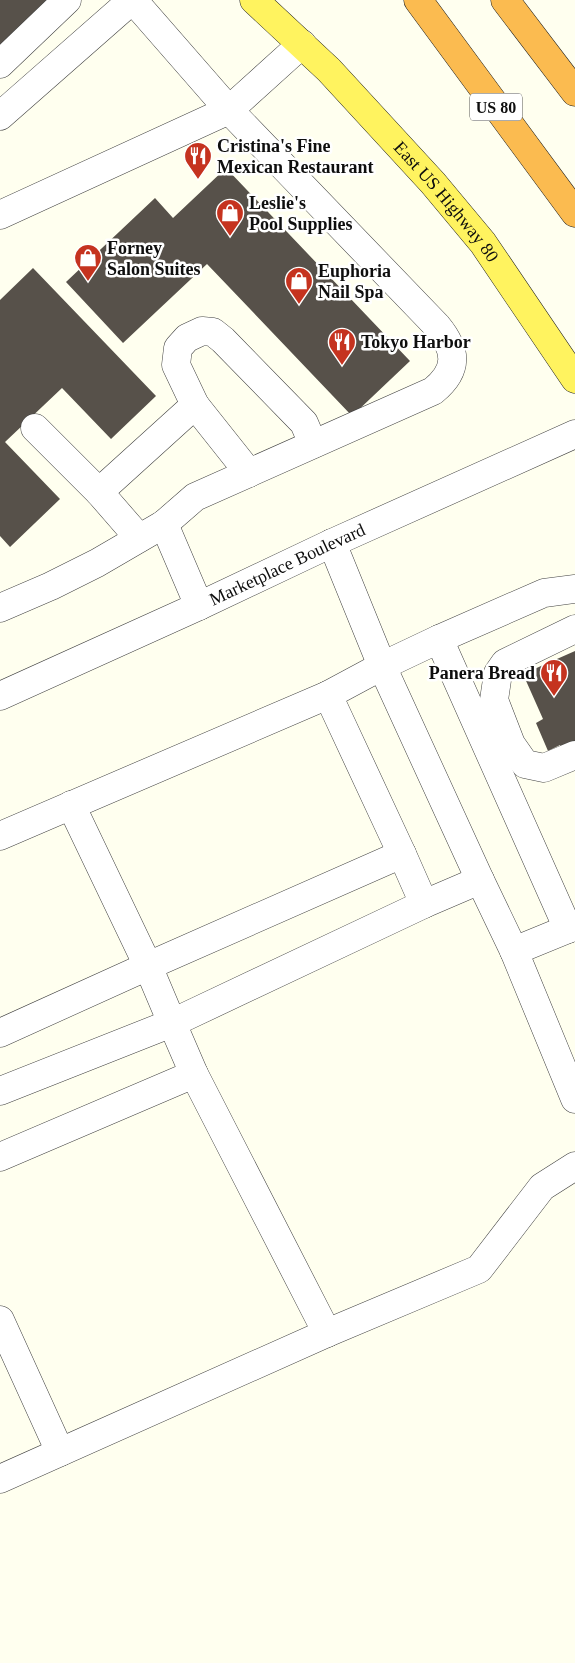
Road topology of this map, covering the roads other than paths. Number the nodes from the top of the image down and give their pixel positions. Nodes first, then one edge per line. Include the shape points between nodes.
1 (66, 0) edge
2 (132, 0) edge
3 (254, 0) edge
4 (418, 0) edge
5 (505, 0) edge
6 (302, 44) junction
7 (0, 64) edge
8 (575, 92) edge
9 (229, 110) junction
10 (0, 116) edge
11 (575, 214) edge
12 (0, 215) edge
13 (575, 379) edge
14 (195, 405) junction
15 (35, 428) dead end
16 (575, 434) edge
17 (314, 444) junction
18 (249, 473) junction
19 (99, 492) junction
20 (164, 524) junction
21 (139, 538) junction
22 (332, 543) junction
23 (575, 589) edge
24 (200, 606) junction
25 (0, 608) edge
26 (575, 629) edge
27 (439, 639) junction
28 (382, 666) junction
29 (0, 696) edge
30 (328, 696) junction
31 (575, 755) edge
32 (71, 805) junction
33 (0, 836) edge
34 (402, 854) junction
35 (480, 880) junction
36 (424, 904) junction
37 (572, 927) edge
38 (514, 952) junction
39 (148, 966) junction
40 (172, 1023) junction
41 (0, 1033) edge
42 (194, 1074) junction
43 (0, 1091) edge
44 (575, 1099) edge
45 (0, 1158) edge
46 (575, 1166) edge
47 (0, 1320) edge
48 (327, 1333) junction
49 (60, 1452) junction
50 (0, 1479) edge

1 - 7 street
2 - 9 street
2 - 10 street
3 - 6 main road, East US Highway 80
4 - 11 highway, US 80
5 - 8 highway
6 - 9 street
6 - 13 main road, East US Highway 80 via 426,176 483,243
9 - 12 street
9 - 17 street via 437,326 448,339 452,351 448,376 433,391
14 - 17 street via 176,365 178,348 187,338 202,331 213,332 304,423
14 - 18 street
14 - 19 street
15 - 19 street
16 - 22 street, Marketplace Boulevard
17 - 18 street
18 - 20 street via 195,497
19 - 21 street
20 - 21 street
20 - 24 street
21 - 25 street via 97,564
22 - 24 street, Marketplace Boulevard
22 - 28 street
23 - 27 street via 544,593
24 - 29 street, Marketplace Boulevard
26 - 31 street via 505,663 498,673 494,700 511,744 525,764 544,768
27 - 28 street
27 - 37 street
28 - 30 street
28 - 35 street
30 - 32 street
30 - 34 street
32 - 33 street
32 - 39 street
34 - 36 street
34 - 39 street
35 - 36 street
35 - 38 street
36 - 40 street
37 - 38 street
38 - 44 street
39 - 40 street
39 - 41 street
40 - 42 street
40 - 43 street
42 - 45 street
42 - 48 street
46 - 48 street via 542,1187 480,1269
47 - 49 street
48 - 49 street
49 - 50 street

